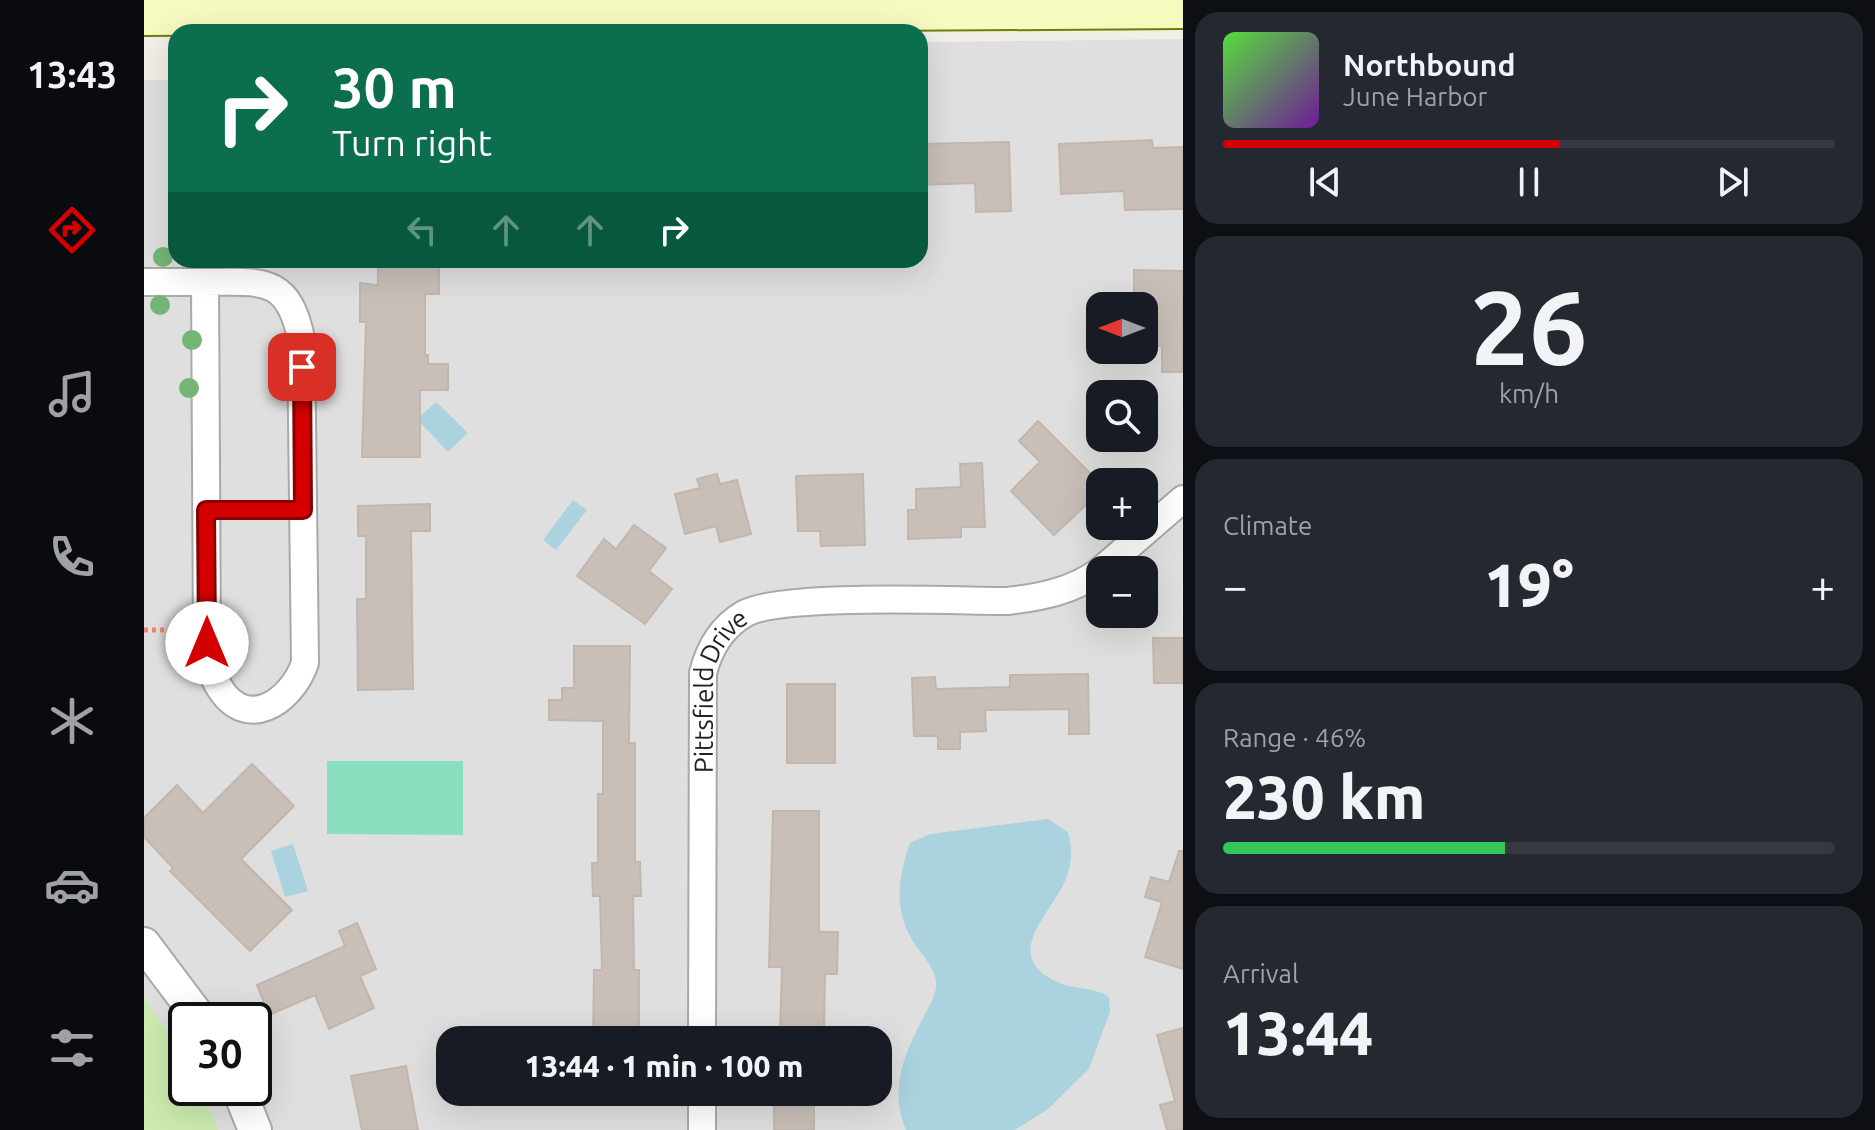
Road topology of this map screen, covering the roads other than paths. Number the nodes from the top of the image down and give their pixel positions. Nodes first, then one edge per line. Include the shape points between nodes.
1 (1183, 10) edge
2 (144, 17) edge
3 (144, 282) edge
4 (205, 282) junction
5 (1183, 499) edge
6 (206, 510) junction
7 (303, 510) junction
8 (1117, 556) edge
9 (1086, 579) edge
10 (144, 944) edge
11 (188, 1002) edge
12 (702, 1026) edge
13 (245, 1106) edge
14 (702, 1106) edge
15 (255, 1130) edge
16 (702, 1130) edge

1 - 2 main road
3 - 4 street
4 - 6 street
4 - 7 street via 260,282 288,298 295,311 301,338
5 - 8 street, Pittsfield Drive
6 - 7 lane
6 - 7 street via 211,671 234,703 260,709 286,697 305,663
9 - 12 street, Pittsfield Drive via 1040,597 1008,601 766,605 729,625 715,642 703,673
10 - 11 street
13 - 15 street
14 - 16 street

